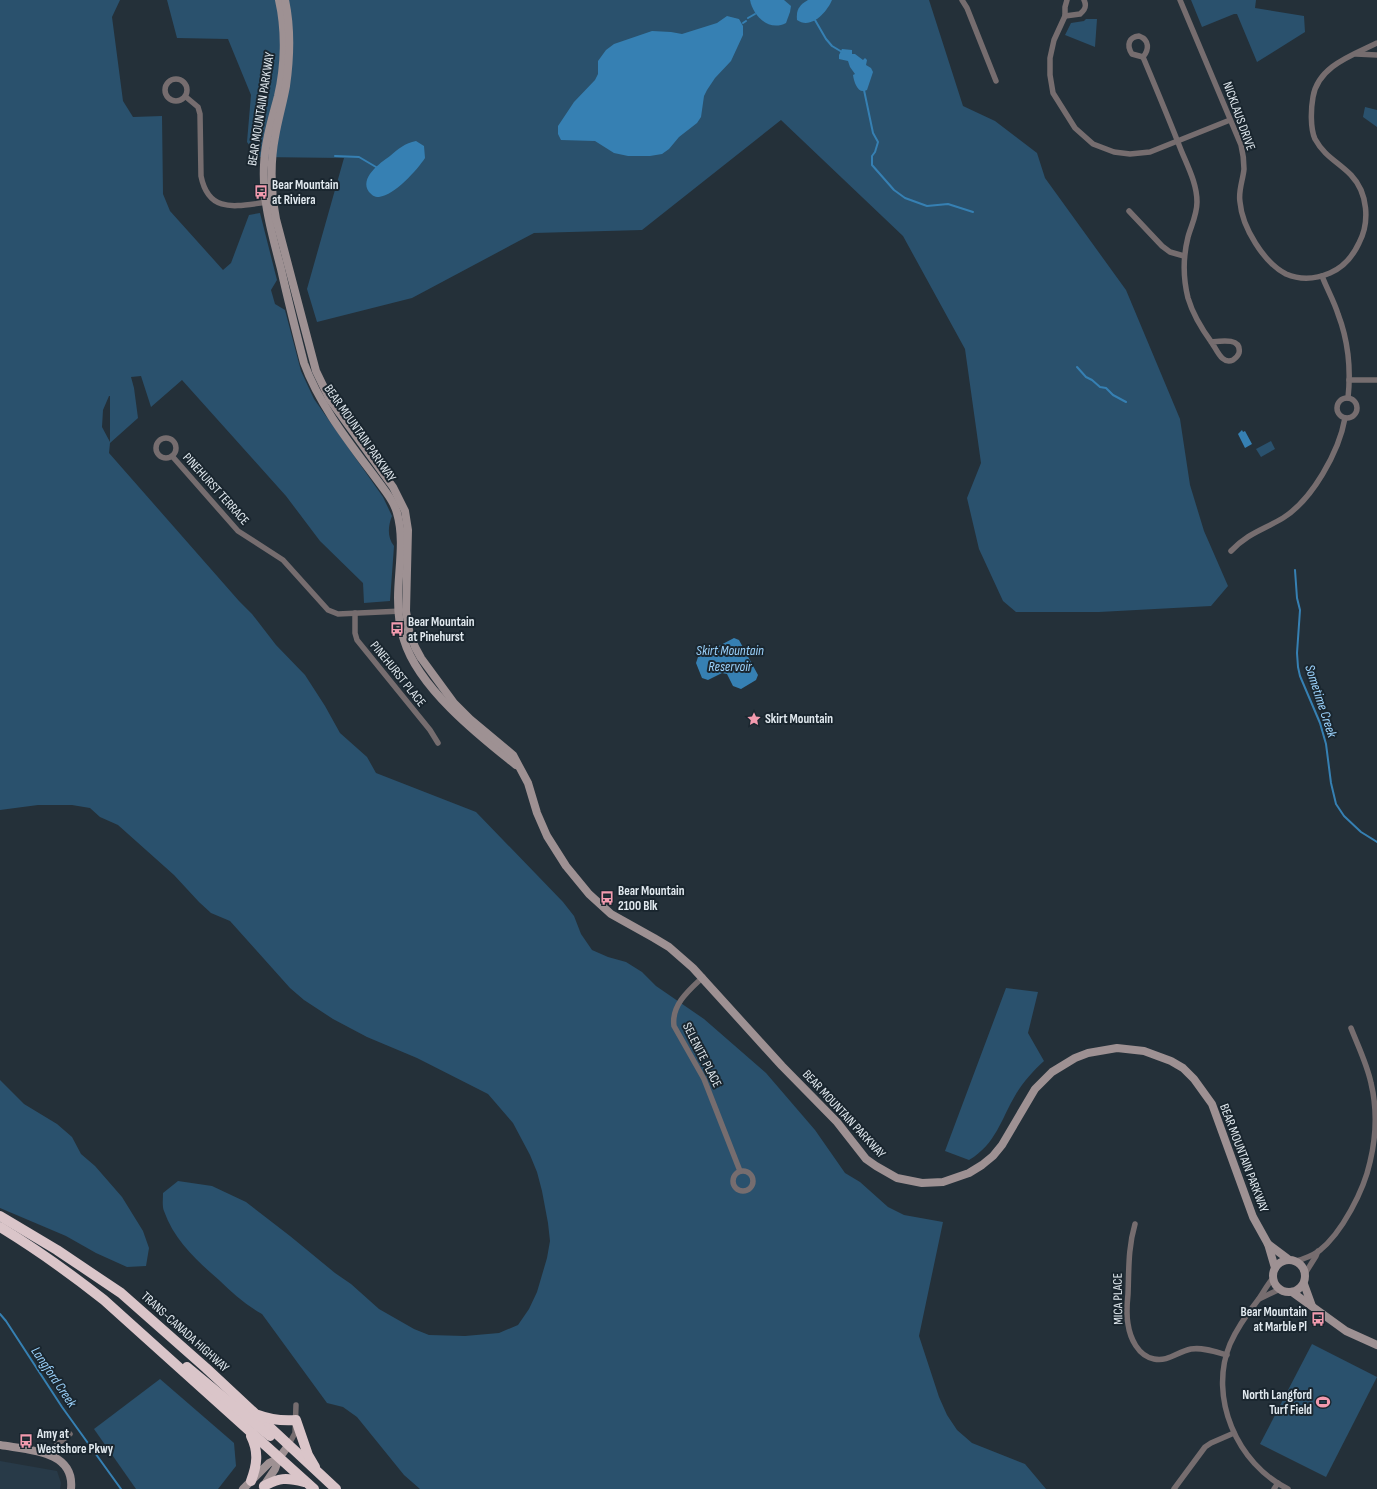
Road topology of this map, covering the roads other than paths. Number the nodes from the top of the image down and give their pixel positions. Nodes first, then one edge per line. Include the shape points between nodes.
1 (279, 0) edge
2 (285, 0) edge
3 (962, 0) edge
4 (1067, 0) edge
5 (1084, 0) edge
6 (1180, 0) edge
7 (1065, 16) junction
8 (1377, 43) edge
9 (1354, 54) junction
10 (1377, 55) edge
11 (1143, 57) dead end
12 (996, 81) dead end
13 (186, 97) junction
14 (1230, 120) junction
15 (1178, 142) junction
16 (269, 202) junction
17 (1128, 211) dead end
18 (1184, 256) junction
19 (1322, 276) junction
20 (1211, 342) junction
21 (1349, 380) junction
22 (1377, 380) edge
23 (1348, 398) junction
24 (1345, 418) junction
25 (172, 456) dead end
26 (1231, 551) dead end
27 (402, 611) junction
28 (355, 613) junction
29 (438, 743) dead end
30 (703, 977) junction
31 (1351, 1028) dead end
32 (1374, 1082) edge
33 (740, 1171) dead end
34 (0, 1216) edge
35 (1135, 1224) dead end
36 (0, 1228) edge
37 (1268, 1244) junction
38 (1318, 1251) junction
39 (1288, 1259) junction
40 (1296, 1261) junction
41 (1275, 1268) junction
42 (1306, 1272) junction
43 (1273, 1278) junction
44 (1304, 1284) junction
45 (1280, 1289) junction
46 (1292, 1292) junction
47 (1259, 1299) junction
48 (1312, 1306) junction
49 (1377, 1346) edge
50 (1227, 1355) junction
51 (169, 1358) junction
52 (296, 1405) dead end
53 (254, 1413) junction
54 (296, 1420) junction
55 (250, 1432) junction
56 (1234, 1433) junction
57 (70, 1434) dead end
58 (0, 1445) edge
59 (288, 1446) junction
60 (47, 1453) junction
61 (279, 1458) junction
62 (321, 1476) junction
63 (252, 1481) junction
64 (1278, 1483) junction
65 (310, 1486) edge
66 (262, 1487) edge
67 (71, 1489) edge
68 (243, 1489) edge
69 (336, 1489) edge
70 (1174, 1489) edge
71 (1274, 1489) edge
72 (1288, 1489) edge

1 - 16 street, BEAR MOUNTAIN PARKWAY via 283,57 280,84 264,152 264,180
2 - 16 street, BEAR MOUNTAIN PARKWAY via 289,57 273,153
3 - 12 street
4 - 7 street
5 - 7 street via 1085,8 1080,14
6 - 14 street, NICKLAUS DRIVE
7 - 15 street via 1054,40 1050,75 1053,93 1074,128 1093,144 1114,152 1150,152
8 - 9 street, NICKLAUS DRIVE
9 - 10 street, NICKLAUS DRIVE
9 - 19 street, NICKLAUS DRIVE via 1337,62 1321,77 1313,95 1311,114 1314,137 1323,152 1352,176 1361,190 1366,221 1362,238 1354,254 1333,272
11 - 15 street
13 - 13 street via 187,84 182,80 169,81 165,86 168,99 174,102
13 - 16 street via 198,107 200,114 201,176 207,194 226,206
14 - 15 street
14 - 19 street, NICKLAUS DRIVE via 1241,145 1244,170 1239,201 1251,235 1266,257 1287,274 1311,278
15 - 18 street via 1197,193 1196,210
16 - 27 street, BEAR MOUNTAIN PARKWAY via 269,223 310,378 324,404 386,492 397,513
17 - 18 street via 1162,246 1170,252
18 - 20 street via 1191,309
19 - 21 street via 1338,312 1345,336
20 - 20 street via 1226,361 1238,356 1238,345 1234,342
21 - 22 street
21 - 23 street
23 - 24 street via 1338,402 1337,407 1337,412
23 - 24 street via 1353,399 1358,409 1351,418
24 - 26 street via 1334,452 1300,504 1284,517 1246,537
25 - 28 street, PINEHURST TERRACE via 238,531 283,560 328,610 338,614
27 - 28 street, PINEHURST TERRACE
27 - 30 street, BEAR MOUNTAIN PARKWAY via 402,632 408,652 430,684 466,723 519,767 528,783 547,836 566,866 589,894 611,914 669,947
28 - 29 street, PINEHURST PLACE via 357,640
30 - 33 street, SELENITE PLACE via 686,993 677,1007 674,1026 702,1075
30 - 37 street, BEAR MOUNTAIN PARKWAY via 837,1122 866,1159 885,1172 910,1182 943,1182 969,1173 982,1165 1002,1145 1035,1089 1052,1072 1075,1058 1117,1048 1144,1051 1171,1061 1194,1079 1212,1104 1253,1217
31 - 32 street
32 - 38 street via 1374,1133 1368,1172 1346,1219
34 - 53 highway, TRANS-CANADA HIGHWAY via 62,1253 121,1294 168,1333
35 - 50 street, MICA PLACE via 1129,1247 1127,1315 1130,1332 1137,1348 1152,1359 1161,1360 1198,1348
36 - 51 highway via 76,1278
37 - 39 street, BEAR MOUNTAIN PARKWAY
37 - 41 street, BEAR MOUNTAIN PARKWAY
38 - 40 street
38 - 42 street
39 - 40 street
39 - 41 street
40 - 42 street
41 - 43 street
42 - 44 street
43 - 45 street
43 - 47 street
44 - 46 street
44 - 48 street
45 - 46 street
45 - 47 street
46 - 48 street
47 - 50 street via 1242,1320
48 - 49 street via 1346,1331
50 - 56 street via 1224,1395
51 - 55 highway
51 - 59 highway via 190,1369 264,1432
52 - 54 street
53 - 54 highway via 269,1419
53 - 59 highway, TRANS-CANADA HIGHWAY
54 - 59 street via 295,1433
54 - 62 highway via 308,1454
55 - 61 highway
55 - 63 highway via 256,1444 257,1456
56 - 64 street via 1252,1461
56 - 70 street via 1205,1448
57 - 60 street
58 - 60 street
59 - 61 street
59 - 62 highway, TRANS-CANADA HIGHWAY
60 - 67 street via 59,1459 68,1468
61 - 63 street via 269,1463
61 - 65 highway
61 - 66 street via 275,1469
62 - 69 highway, TRANS-CANADA HIGHWAY
63 - 68 street
64 - 71 street
64 - 72 street
65 - 66 highway via 287,1478 275,1480

